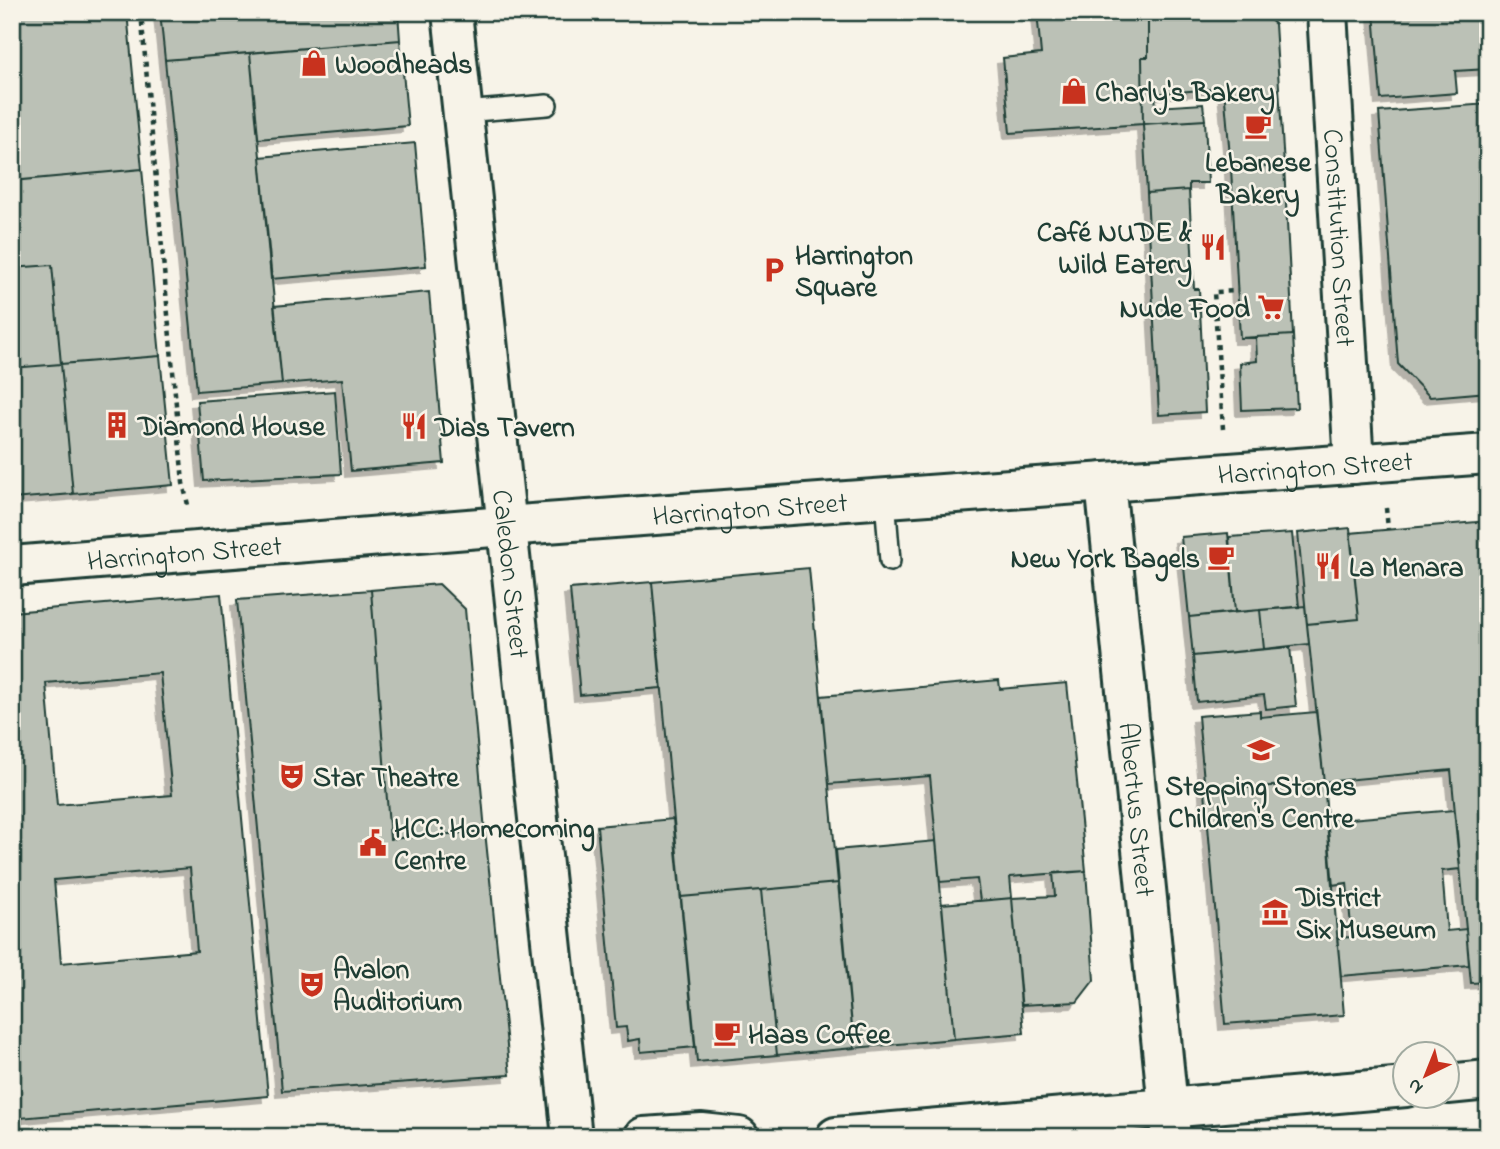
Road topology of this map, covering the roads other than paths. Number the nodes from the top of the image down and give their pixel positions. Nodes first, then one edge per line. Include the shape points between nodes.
1 (452, 12) edge
2 (1327, 12) edge
3 (547, 104) dead end
4 (463, 112) junction
5 (1488, 454) edge
6 (1354, 464) junction
7 (1105, 482) junction
8 (885, 499) junction
9 (505, 526) junction
10 (890, 561) dead end
11 (12, 566) edge
12 (1488, 1080) edge
13 (1462, 1083) edge
14 (1392, 1089) edge
15 (1169, 1122) edge
16 (572, 1137) edge
17 (644, 1137) edge
18 (739, 1137) edge
19 (836, 1137) edge

1 - 4 street, Caledon Street
2 - 6 street, Constitution Street
3 - 4 lane
4 - 9 street, Caledon Street
5 - 6 street, Harrington Street
6 - 7 street, Harrington Street
7 - 8 street, Harrington Street
7 - 15 street, Albertus Street
8 - 9 street, Harrington Street
8 - 10 lane
9 - 11 street, Harrington Street
9 - 16 street, Caledon Street
12 - 13 street
14 - 15 street
15 - 19 street
17 - 18 street via 702,1132

